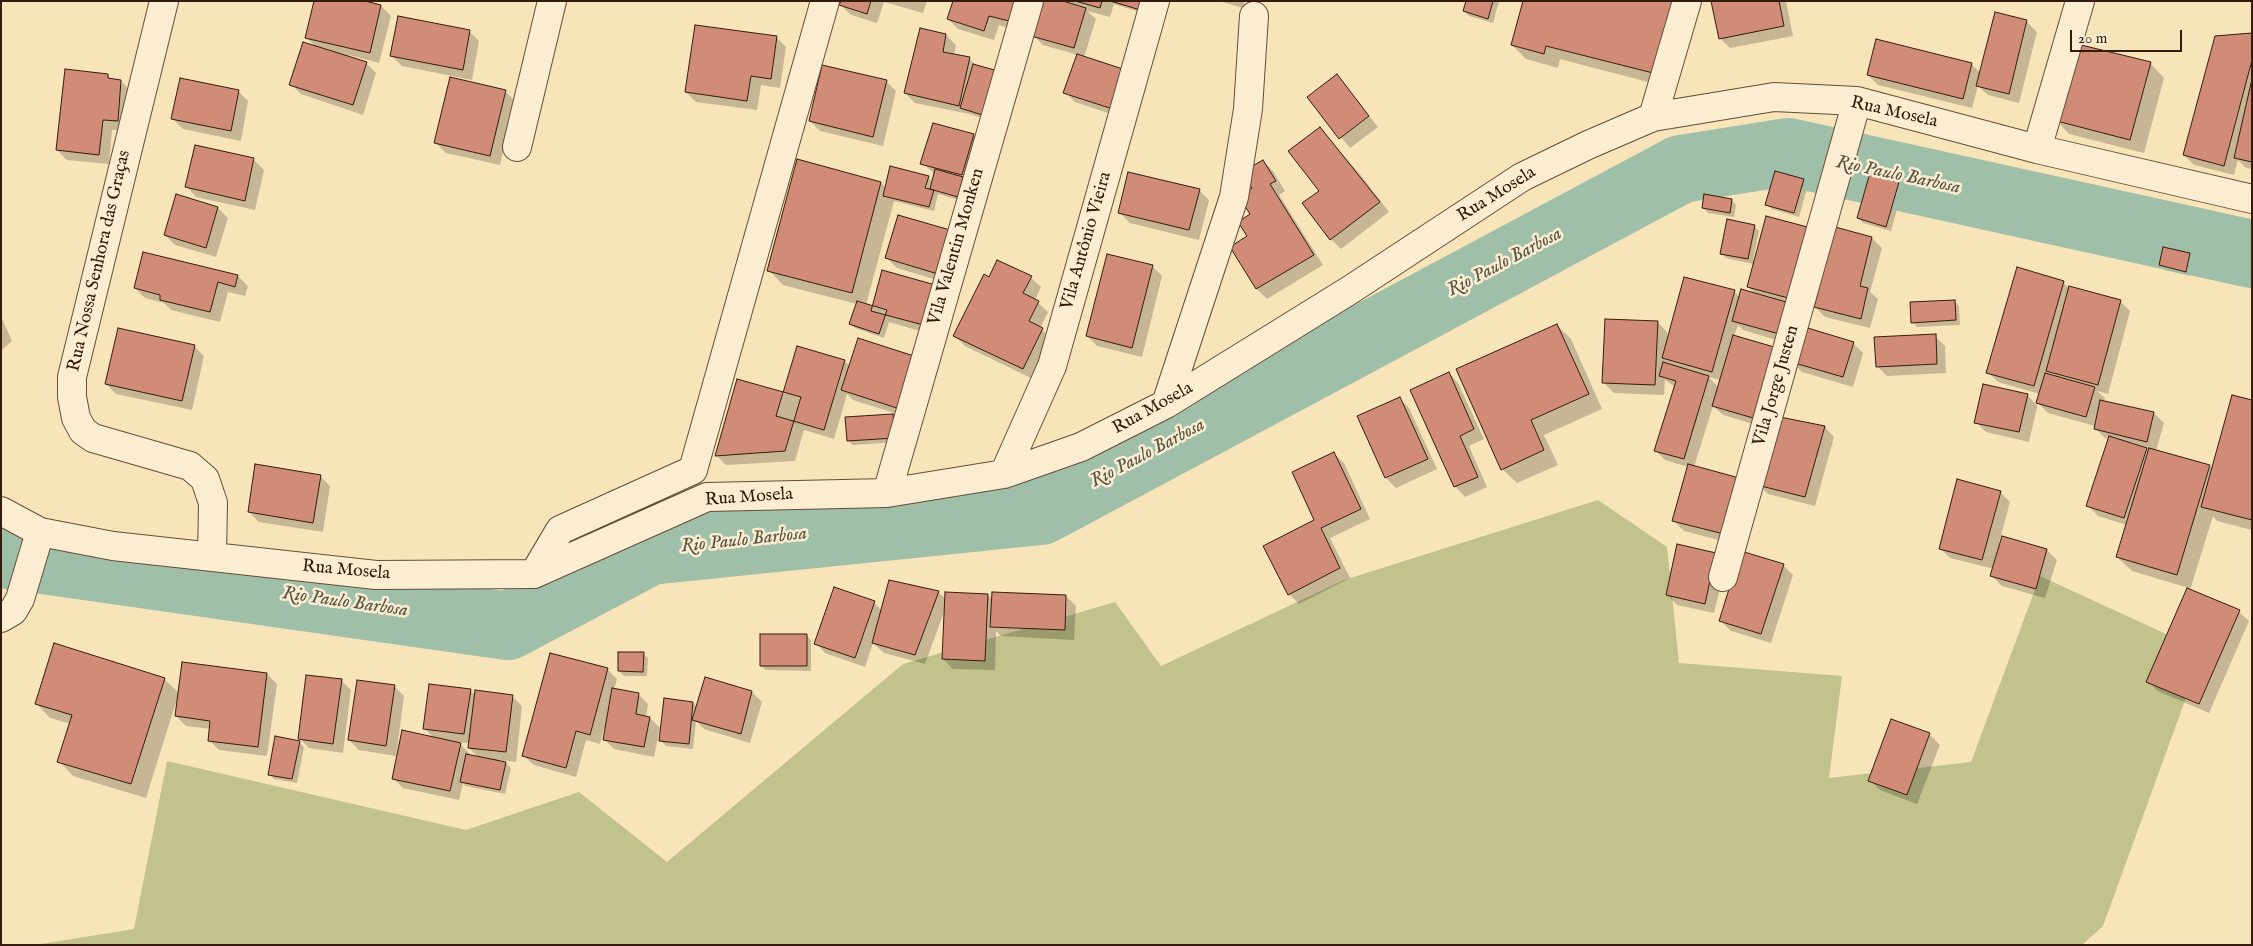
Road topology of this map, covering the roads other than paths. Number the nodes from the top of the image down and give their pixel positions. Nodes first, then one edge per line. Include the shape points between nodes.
1 (164, 1) edge
2 (552, 1) edge
3 (825, 1) edge
4 (1029, 1) edge
5 (1155, 1) edge
6 (1687, 1) edge
7 (2080, 1) edge
8 (1254, 16) dead end
9 (1857, 101) junction
10 (1653, 117) junction
11 (517, 147) dead end
12 (2037, 150) junction
13 (2252, 199) edge
14 (1166, 404) junction
15 (1004, 474) junction
16 (887, 493) junction
17 (1, 510) edge
18 (40, 532) junction
19 (212, 557) junction
20 (534, 574) junction
21 (1723, 577) dead end
22 (1, 618) edge

1 - 19 street, Rua Nossa Senhora das Graças via 72,377 72,397 76,418 83,431 93,438 190,466 205,479 213,503
2 - 11 street
3 - 20 street via 693,470 560,530
4 - 16 street, Vila Valentin Monken
5 - 15 street, Vila Antônio Vieira via 1052,366
6 - 10 street
7 - 12 street
8 - 14 street via 1248,109 1234,196
9 - 10 street, Rua Mosela via 1774,97
9 - 12 street, Rua Mosela
9 - 21 street, Vila Jorge Justen
10 - 14 street, Rua Mosela via 1588,144 1522,177 1350,290
12 - 13 street, Rua Mosela
14 - 15 street, Rua Mosela via 1081,447
15 - 16 street, Rua Mosela
16 - 20 street, Rua Mosela via 706,497
17 - 18 street, Rua Mosela
18 - 19 street, Rua Mosela via 113,546
18 - 22 street via 20,599 13,611
19 - 20 street, Rua Mosela via 376,575

